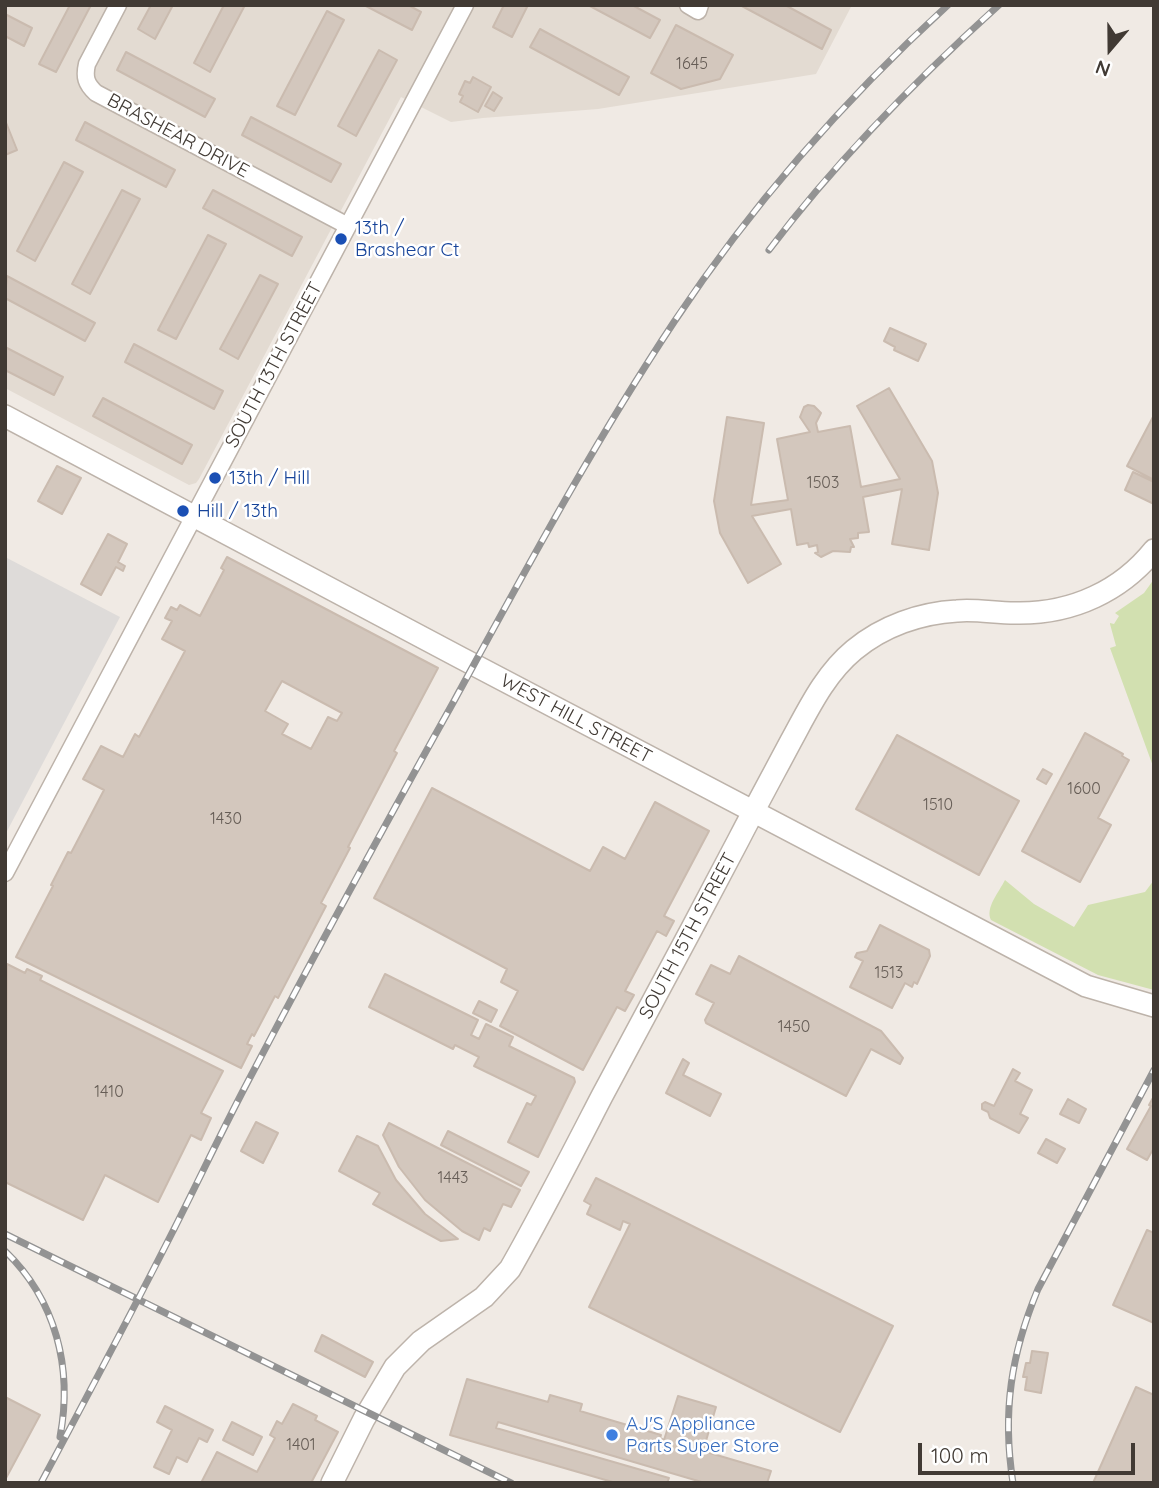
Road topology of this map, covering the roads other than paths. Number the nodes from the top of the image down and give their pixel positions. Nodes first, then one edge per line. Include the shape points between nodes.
1 (118, 5) edge
2 (465, 5) edge
3 (688, 5) edge
4 (700, 5) edge
5 (348, 226) junction
6 (5, 416) edge
7 (194, 517) junction
8 (1154, 550) edge
9 (753, 811) junction
10 (6, 868) edge
11 (1154, 1006) edge
12 (332, 1483) edge

1 - 5 street, BRASHEAR DRIVE via 87,64 88,86
2 - 5 street, SOUTH 13TH STREET
3 - 4 street via 698,11
5 - 7 street, SOUTH 13TH STREET
6 - 7 street, WEST HILL STREET
7 - 9 street, WEST HILL STREET
7 - 10 street, SOUTH 13TH STREET
8 - 9 street, SOUTH 15TH STREET via 1126,579 1091,600 1039,613 939,613 901,623 867,640 829,676 814,698
9 - 11 street, WEST HILL STREET via 1086,986
9 - 12 street, SOUTH 15TH STREET via 510,1269 484,1297 421,1340 395,1367

